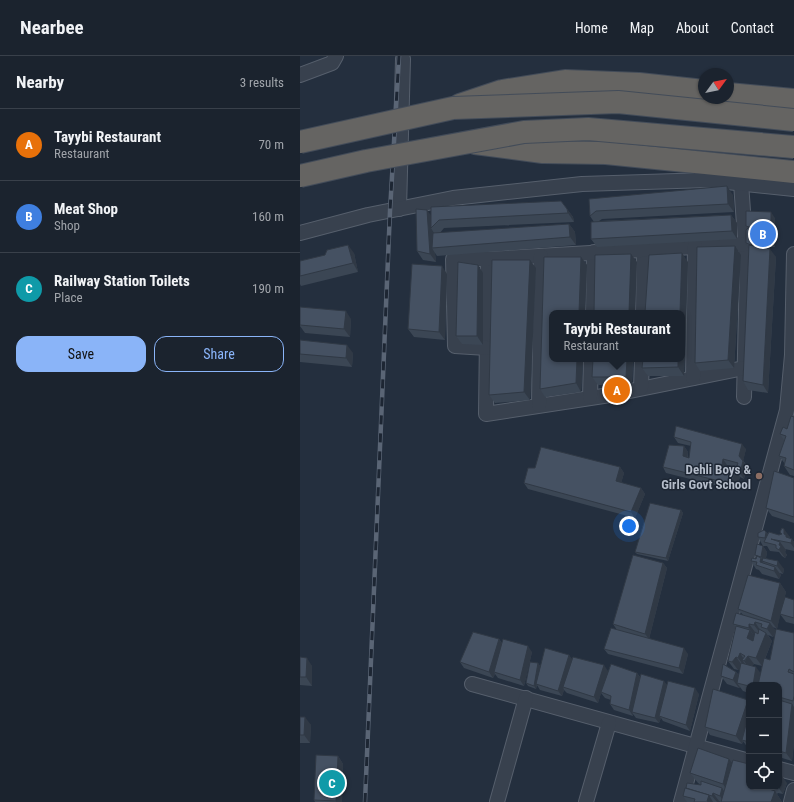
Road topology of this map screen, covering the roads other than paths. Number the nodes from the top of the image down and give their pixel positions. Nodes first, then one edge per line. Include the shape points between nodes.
1 (336, 56) edge
2 (403, 59) dead end
3 (300, 75) edge
4 (698, 90) edge
5 (734, 95) edge
6 (794, 100) edge
7 (453, 108) junction
8 (794, 120) edge
9 (300, 142) edge
10 (471, 142) junction
11 (794, 147) edge
12 (794, 172) edge
13 (300, 176) edge
14 (741, 183) junction
15 (794, 189) edge
16 (399, 209) junction
17 (300, 233) edge
18 (745, 244) junction
19 (695, 246) junction
20 (644, 250) junction
21 (594, 252) junction
22 (794, 254) edge
23 (541, 256) junction
24 (488, 259) junction
25 (593, 310) edge
26 (643, 310) edge
27 (487, 348) junction
28 (591, 362) edge
29 (642, 362) edge
30 (744, 368) junction
31 (693, 378) junction
32 (641, 388) junction
33 (590, 397) junction
34 (744, 397) dead end
35 (539, 405) junction
36 (790, 411) edge
37 (472, 684) dead end
38 (526, 698) junction
39 (609, 723) junction
40 (697, 747) junction
41 (746, 760) edge
42 (782, 770) edge
43 (794, 773) edge
44 (794, 790) edge
45 (497, 802) edge
46 (586, 802) edge
47 (681, 802) edge
48 (791, 802) edge

1 - 3 street via 332,63
2 - 16 street
4 - 7 highway, bridge via 639,84 565,81 502,91
5 - 6 highway
7 - 8 highway, bridge via 618,102
7 - 9 highway, bridge
10 - 11 highway, bridge via 524,132 588,129
10 - 12 highway via 543,152 606,153
10 - 13 highway, bridge via 366,160
14 - 15 street
14 - 16 street via 708,180 582,184 453,198
14 - 18 street
16 - 17 street
18 - 19 street
18 - 30 street via 747,266
19 - 20 street
19 - 31 street
20 - 21 street
20 - 26 street
21 - 23 street
21 - 25 street
22 - 36 street
23 - 24 street
23 - 35 street
24 - 27 street
24 - 27 street via 453,259 455,346
27 - 35 street via 486,414
28 - 33 street
29 - 32 street
30 - 31 street
30 - 34 street
31 - 32 street
32 - 33 street
33 - 35 street
36 - 40 street
37 - 38 street
38 - 39 street
38 - 45 street
39 - 40 street
39 - 46 street
40 - 41 street
40 - 47 street
42 - 43 street
44 - 48 street

